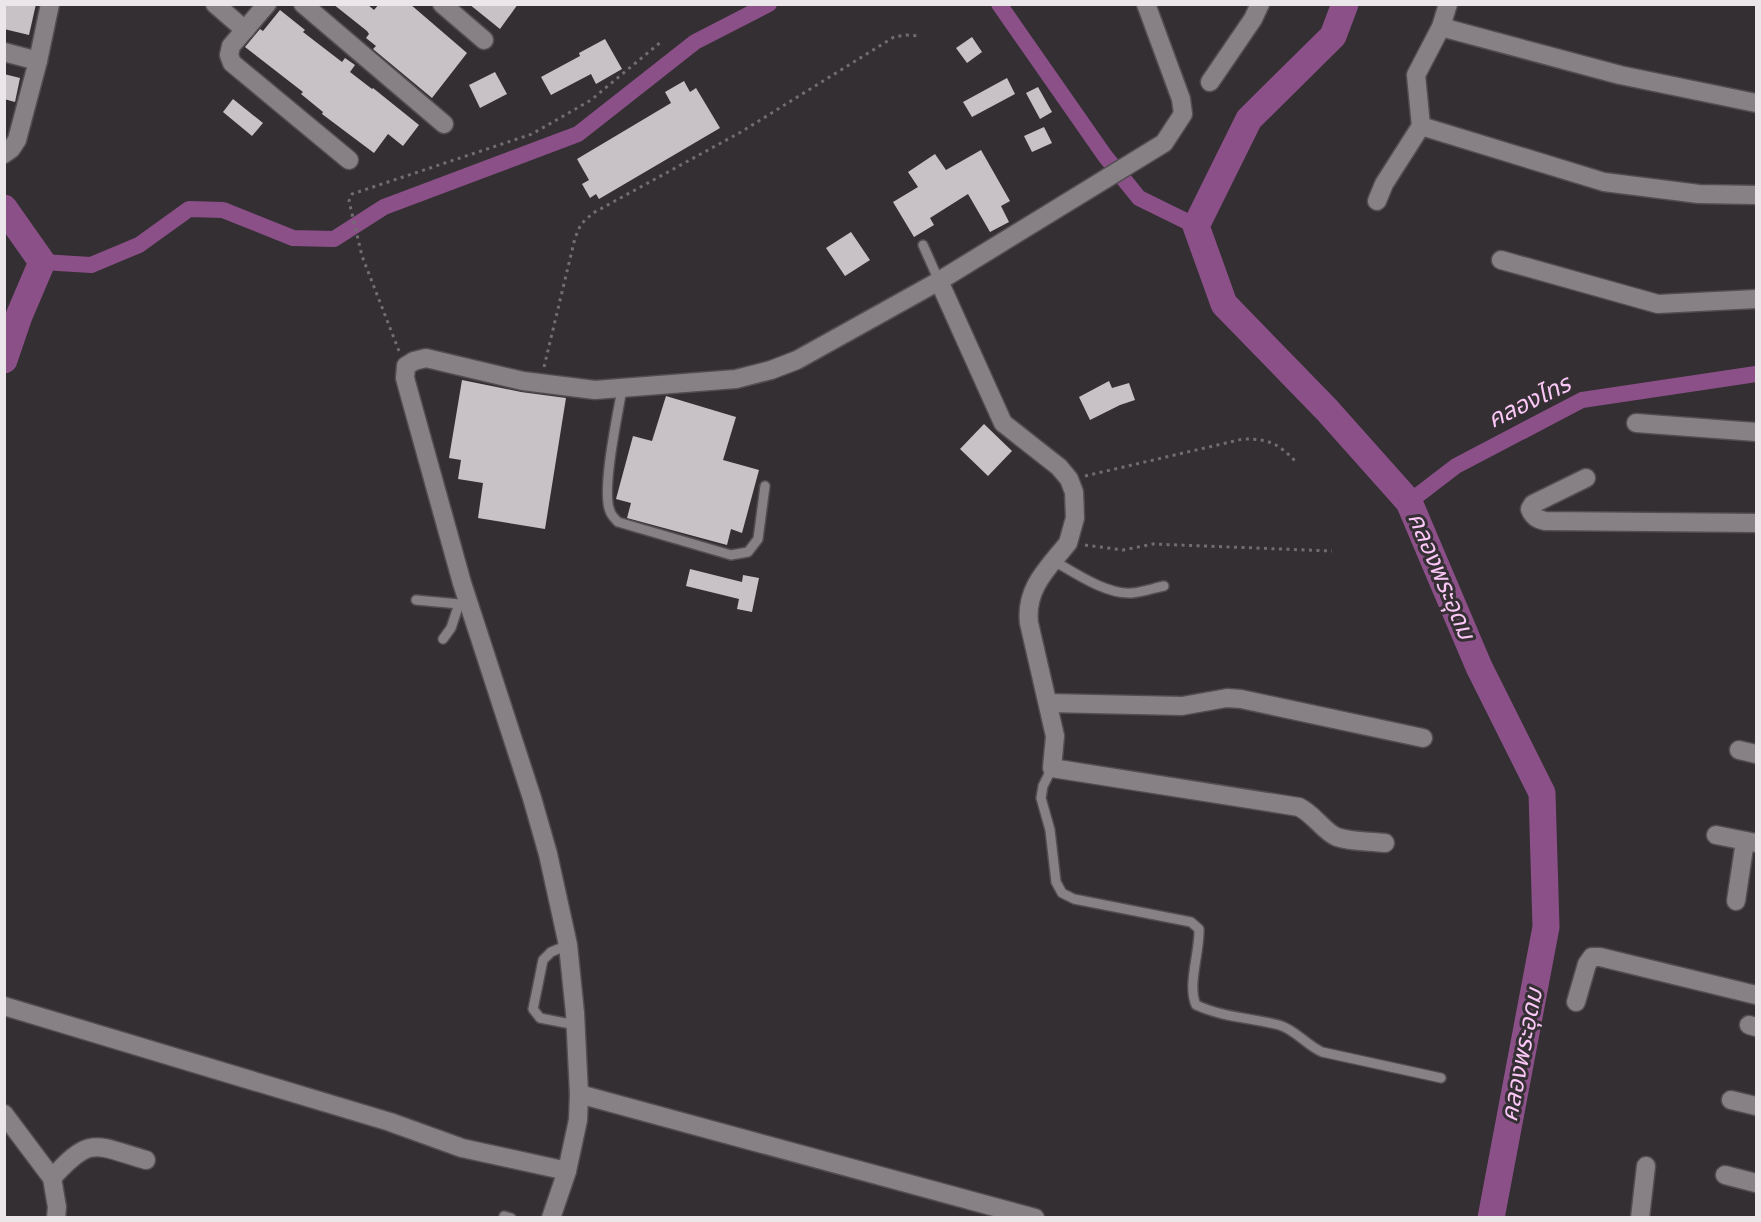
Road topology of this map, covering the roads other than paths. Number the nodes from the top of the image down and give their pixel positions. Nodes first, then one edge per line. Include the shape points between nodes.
1 (50, 4) edge
2 (215, 4) edge
3 (267, 4) edge
4 (303, 4) edge
5 (442, 4) edge
6 (1146, 4) edge
7 (1260, 4) edge
8 (1448, 4) edge
9 (1441, 27) junction
10 (245, 30) junction
11 (484, 40) dead end
12 (4, 52) edge
13 (38, 60) junction
14 (1210, 82) dead end
15 (1756, 103) edge
16 (444, 124) dead end
17 (1421, 126) junction
18 (4, 154) edge
19 (349, 160) dead end
20 (1756, 195) edge
21 (1377, 201) dead end
22 (923, 245) dead end
23 (1501, 260) dead end
24 (939, 281) junction
25 (1756, 299) edge
26 (622, 389) junction
27 (1636, 423) dead end
28 (1756, 432) edge
29 (1586, 478) dead end
30 (765, 486) dead end
31 (1756, 523) edge
32 (1054, 561) junction
33 (1164, 586) dead end
34 (416, 600) dead end
35 (464, 604) junction
36 (443, 639) dead end
37 (1048, 704) junction
38 (1423, 738) dead end
39 (1052, 768) junction
40 (1716, 835) dead end
41 (1751, 842) edge
42 (1385, 843) dead end
43 (1736, 901) dead end
44 (568, 945) junction
45 (1756, 995) edge
46 (1576, 1002) dead end
47 (4, 1006) edge
48 (576, 1025) junction
49 (1441, 1078) dead end
50 (579, 1095) junction
51 (1731, 1100) dead end
52 (1756, 1106) edge
53 (4, 1114) edge
54 (146, 1160) dead end
55 (1646, 1166) dead end
56 (567, 1171) junction
57 (1725, 1175) dead end
58 (52, 1178) junction
59 (1756, 1183) edge
60 (56, 1218) edge
61 (551, 1218) edge
62 (1035, 1218) edge
63 (1640, 1218) edge

1 - 13 street
2 - 10 street
3 - 10 street
4 - 16 street
5 - 11 street
6 - 24 street via 1181,99 1183,114 1176,126 1164,142 1144,156
7 - 14 street
8 - 9 street
9 - 15 street via 1620,75
9 - 17 street via 1416,75
10 - 19 street via 231,46 232,63
12 - 13 street
13 - 18 street via 17,140
17 - 20 street via 1604,182 1699,195
17 - 21 street
22 - 24 lane
23 - 25 street via 1658,304
24 - 26 street via 797,360 771,370 736,379
24 - 32 street via 1003,423 1069,479 1075,518 1068,543
26 - 30 lane via 608,487 609,509 618,522 731,555 748,552 758,539
26 - 35 street via 540,383 426,358 406,366 405,378
27 - 28 street
29 - 31 street via 1533,504 1532,515 1545,521
32 - 33 lane via 1086,580 1116,591 1131,593
32 - 37 street via 1033,588 1028,609
34 - 35 lane
35 - 36 lane
35 - 44 street via 532,798
37 - 38 street via 1182,706 1241,699
37 - 39 street via 1056,736
39 - 42 street via 1299,807 1337,837
39 - 49 lane via 1041,798 1050,830 1056,882 1062,893 1191,922 1199,928 1192,995 1196,1005 1281,1026 1322,1052
40 - 41 street
41 - 43 street
44 - 48 street
44 - 48 lane via 543,960 533,1009 540,1018
45 - 46 street via 1592,957
47 - 56 street via 390,1122 462,1148
48 - 50 street
50 - 56 street
50 - 62 street
51 - 52 street
53 - 58 street
54 - 58 street via 95,1145 70,1158
55 - 63 street
56 - 61 street
57 - 59 street
58 - 60 street

